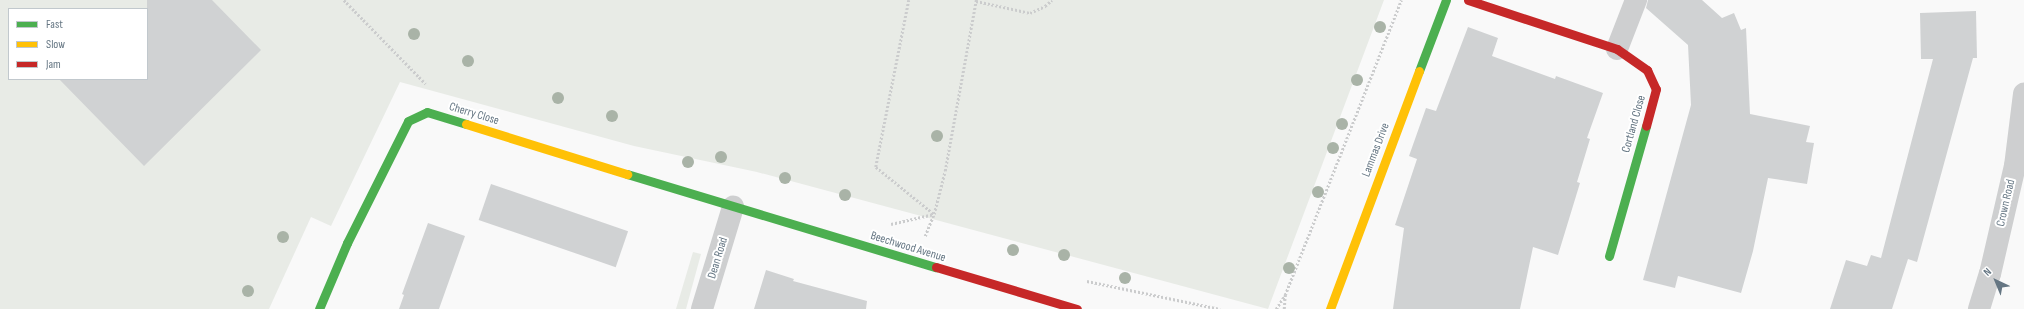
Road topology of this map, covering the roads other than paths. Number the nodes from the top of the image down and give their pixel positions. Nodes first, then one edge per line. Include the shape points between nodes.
1 (1446, 0) edge
2 (1468, 0) edge
3 (1636, 0) edge
4 (1617, 49) junction
5 (2024, 94) edge
6 (733, 208) junction
7 (1609, 256) dead end
8 (319, 309) edge
9 (702, 309) edge
10 (1077, 309) edge
11 (1330, 309) edge
12 (1979, 309) edge

1 - 11 street, Lammas Drive
2 - 4 street, Cortland Close
3 - 4 street
4 - 7 street, Cortland Close via 1647,70 1656,89
5 - 12 street, Crown Road via 2015,166 1990,274
6 - 8 street, Cherry Close via 427,112 408,122 347,243
6 - 9 street, Dean Road
6 - 10 street, Beechwood Avenue

